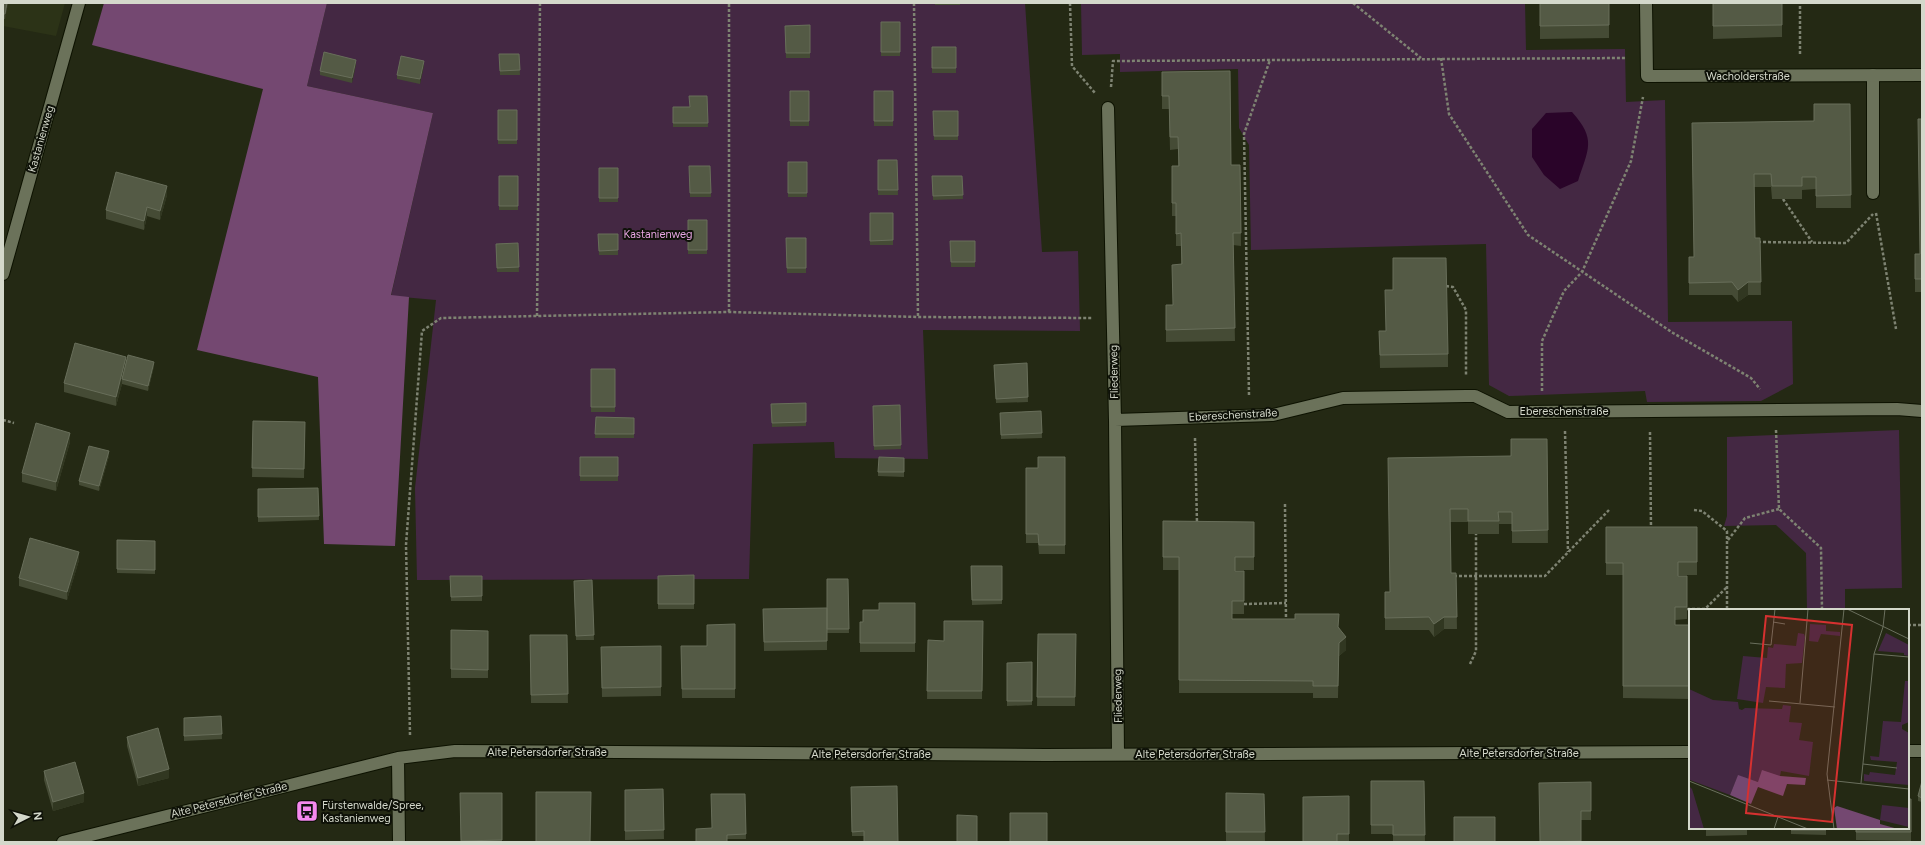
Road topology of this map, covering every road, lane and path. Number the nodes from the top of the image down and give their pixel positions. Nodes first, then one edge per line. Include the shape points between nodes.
1 (79, 3) edge
2 (540, 3) edge
3 (730, 3) edge
4 (914, 3) edge
5 (1070, 3) edge
6 (1353, 3) edge
7 (1646, 3) edge
8 (1800, 3) edge
9 (1647, 57) junction
10 (1441, 58) junction
11 (1421, 59) junction
12 (1270, 60) junction
13 (1873, 75) junction
14 (1922, 75) edge
15 (1647, 76) junction
16 (1800, 76) junction
17 (1108, 108) junction
18 (1873, 193) dead end
19 (1783, 199) edge
20 (1754, 242) edge
21 (1812, 242) junction
22 (1582, 272) junction
23 (3, 274) edge
24 (1446, 286) edge
25 (729, 312) junction
26 (537, 316) junction
27 (918, 317) junction
28 (1113, 318) junction
29 (1896, 329) dead end
30 (1466, 396) junction
31 (1776, 410) junction
32 (1542, 411) junction
33 (1565, 411) junction
34 (1650, 411) junction
35 (1922, 411) edge
36 (1249, 416) junction
37 (1195, 418) junction
38 (3, 420) edge
39 (1115, 420) junction
40 (14, 423) dead end
41 (1285, 504) dead end
42 (1779, 509) junction
43 (1609, 510) dead end
44 (1694, 510) dead end
45 (1198, 527) edge
46 (1651, 532) edge
47 (1476, 534) edge
48 (1727, 541) junction
49 (1568, 553) junction
50 (1477, 575) junction
51 (1451, 576) edge
52 (1728, 587) junction
53 (1286, 602) junction
54 (1244, 604) edge
55 (1705, 609) edge
56 (1727, 609) edge
57 (1822, 609) edge
58 (1286, 625) edge
59 (1909, 625) edge
60 (1922, 625) edge
61 (1470, 664) dead end
62 (1922, 750) edge
63 (1909, 751) edge
64 (1689, 752) edge
65 (1118, 754) junction
66 (412, 755) junction
67 (398, 758) junction
68 (63, 842) edge
69 (399, 842) edge

1 - 23 street, Kastanienweg
2 - 26 path
3 - 25 path
4 - 27 path
5 - 17 path via 1072,66
6 - 11 path
7 - 9 street
8 - 16 path
9 - 10 path
9 - 15 street
10 - 11 path
10 - 22 path via 1449,114 1528,235
11 - 12 path
12 - 17 path via 1114,61
12 - 36 path via 1244,134
13 - 14 street, Wacholderstraße
13 - 16 street, Wacholderstraße
13 - 18 street
15 - 16 street, Wacholderstraße
15 - 22 path via 1631,161
17 - 28 street, Fliederweg
19 - 21 path
20 - 21 path
21 - 29 path via 1846,243 1876,211
22 - 31 path via 1674,333 1751,378
22 - 32 path via 1564,291 1542,341
24 - 30 path via 1453,287 1466,310
25 - 26 path
25 - 27 path
26 - 66 path via 441,318 422,331 406,544 409,726
27 - 28 path
28 - 39 street, Fliederweg
30 - 32 street, Ebereschenstraße via 1475,396 1508,412
30 - 36 street, Ebereschenstraße via 1343,398 1273,415
31 - 34 street, Ebereschenstraße
31 - 35 street, Ebereschenstraße
31 - 42 path
32 - 33 street, Ebereschenstraße
33 - 34 street, Ebereschenstraße
33 - 49 path
34 - 46 path
36 - 37 street, Ebereschenstraße
37 - 39 street, Ebereschenstraße
37 - 45 path
38 - 40 path
39 - 65 street, Fliederweg
41 - 53 path
42 - 48 path via 1745,518
42 - 57 path via 1821,548
43 - 49 path
44 - 48 path via 1702,511 1727,531
47 - 50 path
48 - 52 path
49 - 50 path via 1545,576
50 - 51 path
50 - 61 path via 1476,651
52 - 55 path
52 - 56 path
53 - 54 path
53 - 58 path
59 - 60 path
62 - 63 street
64 - 65 street, Alte Petersdorfer Straße
65 - 66 street, Alte Petersdorfer Straße via 455,751
66 - 67 street, Alte Petersdorfer Straße
67 - 68 street, Alte Petersdorfer Straße
67 - 69 street

